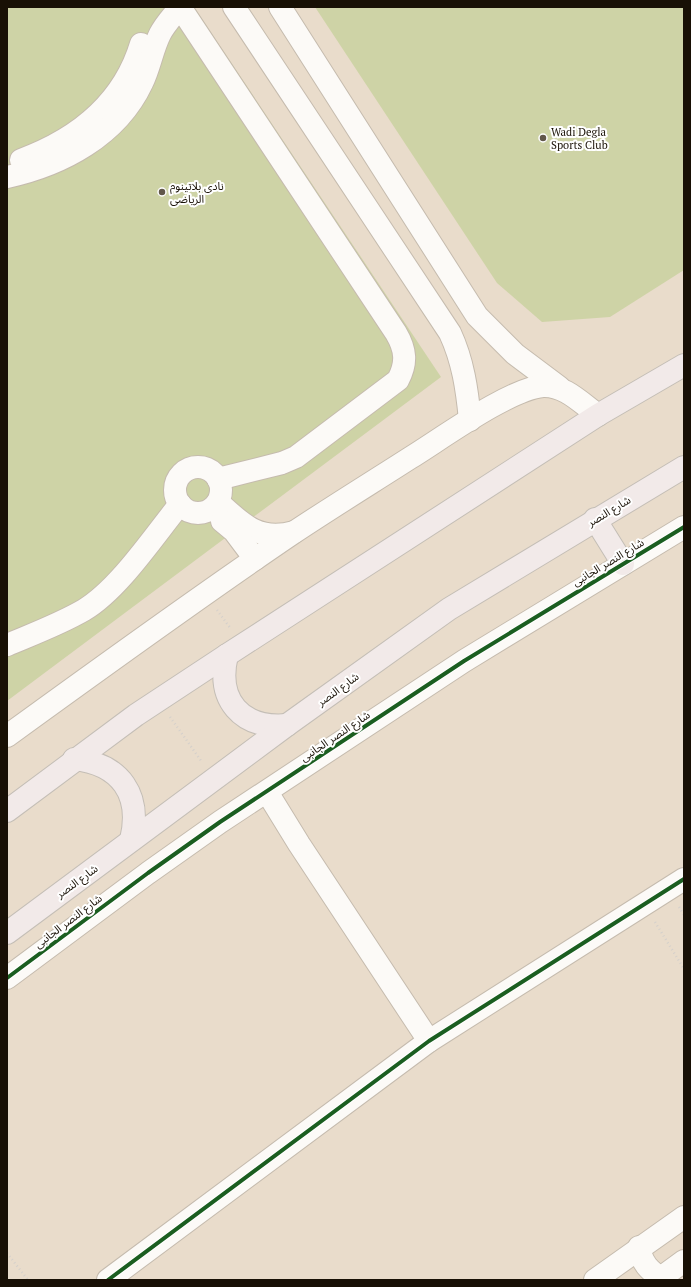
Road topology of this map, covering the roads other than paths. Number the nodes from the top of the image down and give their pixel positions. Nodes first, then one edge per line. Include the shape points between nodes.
1 (162, 7) edge
2 (180, 7) edge
3 (234, 7) edge
4 (280, 7) edge
5 (14, 169) edge
6 (477, 316) junction
7 (450, 332) junction
8 (684, 365) edge
9 (559, 387) junction
10 (598, 415) junction
11 (470, 420) junction
12 (684, 466) edge
13 (218, 479) junction
14 (180, 504) junction
15 (210, 507) junction
16 (595, 519) junction
17 (684, 526) edge
18 (295, 532) junction
19 (255, 559) junction
20 (623, 564) junction
21 (7, 645) edge
22 (234, 650) junction
23 (287, 725) junction
24 (7, 736) edge
25 (74, 759) junction
26 (267, 792) junction
27 (7, 811) edge
28 (131, 840) junction
29 (684, 880) edge
30 (7, 933) edge
31 (7, 978) edge
32 (429, 1041) junction
33 (681, 1222) edge
34 (639, 1247) junction
35 (684, 1260) edge
36 (660, 1279) edge
37 (108, 1280) edge
38 (595, 1280) edge

1 - 5 street via 147,27 127,79 105,108 74,135
2 - 5 street via 160,33 149,67 135,96 113,123 92,142 72,155 46,167
2 - 13 street via 396,333 403,344 405,356 404,369 398,380 308,449 282,463
3 - 7 street
4 - 6 street
6 - 7 street
6 - 9 street via 515,354
7 - 11 street via 458,349 464,373
8 - 10 main road
9 - 10 street
9 - 11 street via 530,388
10 - 22 main road
11 - 18 street
12 - 16 main road, شارع النصر
13 - 14 street via 204,467 185,470 175,486
13 - 15 street via 220,490
14 - 15 street via 190,512
14 - 21 street via 104,596 85,609
15 - 18 street via 256,531 273,535
15 - 19 street
16 - 20 main road
16 - 23 main road, شارع النصر via 449,609
17 - 20 street, شارع النصر الجانبى
18 - 19 street
19 - 24 street
20 - 26 street, شارع النصر الجانبى via 464,661
22 - 23 main road via 223,671 225,687 231,702 255,723
22 - 25 main road
23 - 28 main road, شارع النصر
25 - 27 main road
25 - 28 main road via 106,767 119,777 129,791 134,807 135,824
26 - 31 street, شارع النصر الجانبى via 148,873
26 - 32 street
28 - 30 main road, شارع النصر
29 - 32 street
32 - 37 street
33 - 34 street
34 - 36 street via 643,1263
34 - 38 street
35 - 36 street

